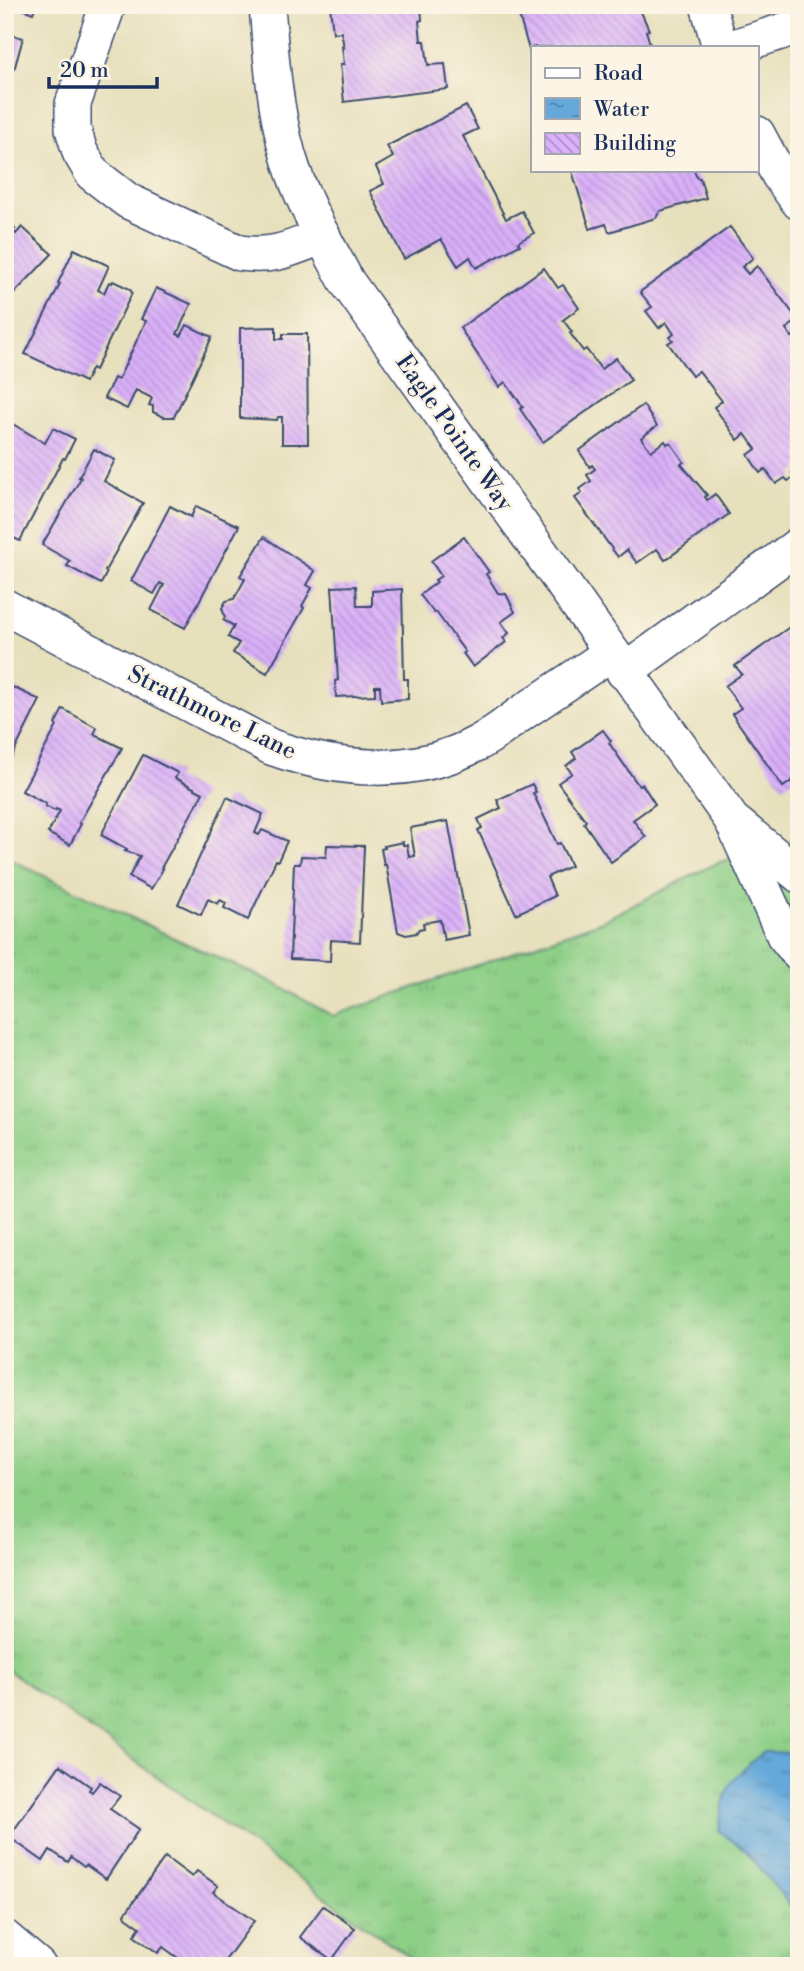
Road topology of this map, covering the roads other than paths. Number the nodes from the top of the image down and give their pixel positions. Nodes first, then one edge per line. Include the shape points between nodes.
1 (108, 5) edge
2 (267, 5) edge
3 (708, 5) edge
4 (799, 26) edge
5 (720, 46) edge
6 (737, 46) edge
7 (758, 136) edge
8 (799, 202) edge
9 (323, 236) junction
10 (799, 545) edge
11 (5, 607) edge
12 (617, 663) junction
13 (732, 820) junction
14 (799, 875) edge
15 (799, 954) edge
16 (5, 1938) edge
17 (38, 1966) edge

1 - 9 street via 73,104 73,129 93,174 128,201 240,253 278,254
2 - 9 street, Eagle Pointe Way via 274,92 288,156
3 - 5 street
4 - 6 street
7 - 8 street
9 - 12 street, Eagle Pointe Way via 347,282
10 - 12 street, Strathmore Lane
11 - 12 street, Strathmore Lane via 271,747 306,760 339,765 375,768 448,756
12 - 13 street, Eagle Pointe Way
13 - 14 street, Eagle Pointe Way
13 - 15 street, Eagle Pointe Way via 784,935
16 - 17 street

